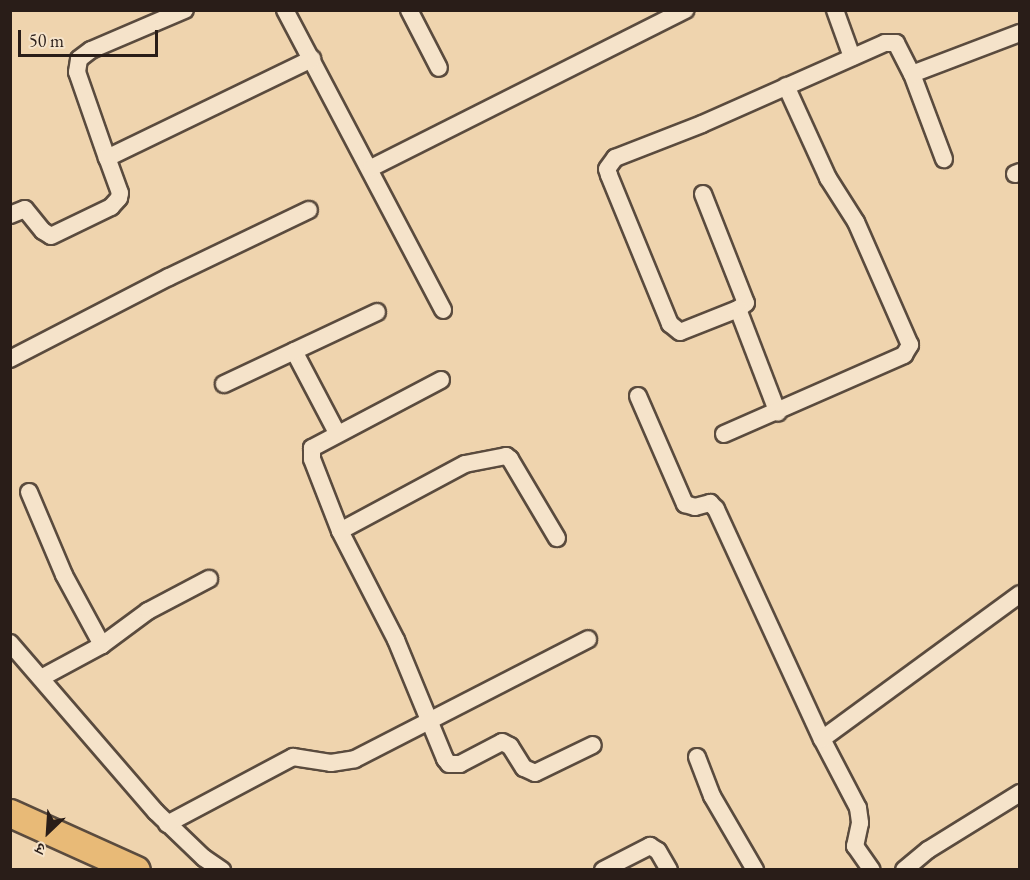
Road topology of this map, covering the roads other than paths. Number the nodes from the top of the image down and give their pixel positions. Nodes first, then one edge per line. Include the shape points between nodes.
1 (185, 10) edge
2 (285, 10) edge
3 (409, 10) edge
4 (686, 10) edge
5 (835, 10) edge
6 (1020, 33) edge
7 (852, 57) junction
8 (312, 59) junction
9 (439, 68) dead end
10 (912, 74) junction
11 (786, 86) junction
12 (107, 158) junction
13 (944, 159) dead end
14 (371, 168) junction
15 (703, 194) dead end
16 (309, 210) dead end
17 (10, 215) edge
18 (738, 309) junction
19 (443, 310) dead end
20 (377, 312) dead end
21 (294, 351) junction
22 (10, 359) edge
23 (441, 380) dead end
24 (224, 384) dead end
25 (638, 396) dead end
26 (778, 413) junction
27 (337, 433) junction
28 (724, 434) dead end
29 (29, 492) dead end
30 (340, 531) junction
31 (557, 538) dead end
32 (209, 579) dead end
33 (1020, 594) edge
34 (588, 639) dead end
35 (10, 644) edge
36 (102, 645) junction
37 (42, 678) junction
38 (429, 722) junction
39 (822, 739) junction
40 (593, 745) dead end
41 (697, 757) dead end
42 (1020, 793) edge
43 (10, 813) edge
44 (168, 824) junction
45 (136, 870) edge
46 (222, 870) edge
47 (603, 870) edge
48 (669, 870) edge
49 (756, 870) edge
50 (872, 870) edge
51 (904, 870) edge

1 - 12 street via 91,50 79,59 77,72
2 - 8 street
3 - 9 street
4 - 14 street
5 - 7 street
6 - 10 street
7 - 10 street via 885,43 896,43
7 - 11 street
8 - 12 street
8 - 14 street
10 - 13 street
11 - 18 street via 615,158 607,169 674,329 687,331
11 - 26 street via 828,178 856,222 910,345 904,355
12 - 17 street via 120,193 111,207 51,236 25,209
14 - 19 street
15 - 18 street via 746,298 744,306
16 - 22 street
18 - 26 street
20 - 21 street
21 - 24 street
21 - 27 street
23 - 27 street
25 - 39 street via 685,504 695,507 710,502 716,509
26 - 28 street
27 - 30 street via 316,444 311,452
29 - 36 street via 64,575
30 - 31 street via 459,466 506,456
30 - 38 street via 396,640
32 - 36 street via 148,611
33 - 39 street
34 - 38 street
35 - 37 street
36 - 37 street
37 - 44 street
38 - 40 street via 445,759 453,766 502,742 510,746 524,768 535,773
38 - 44 street via 342,763 293,757
39 - 50 street via 858,808 860,823 855,846
41 - 49 street via 720,812
42 - 51 street via 928,850
43 - 45 highway
44 - 46 street
47 - 48 street via 650,846 658,850

